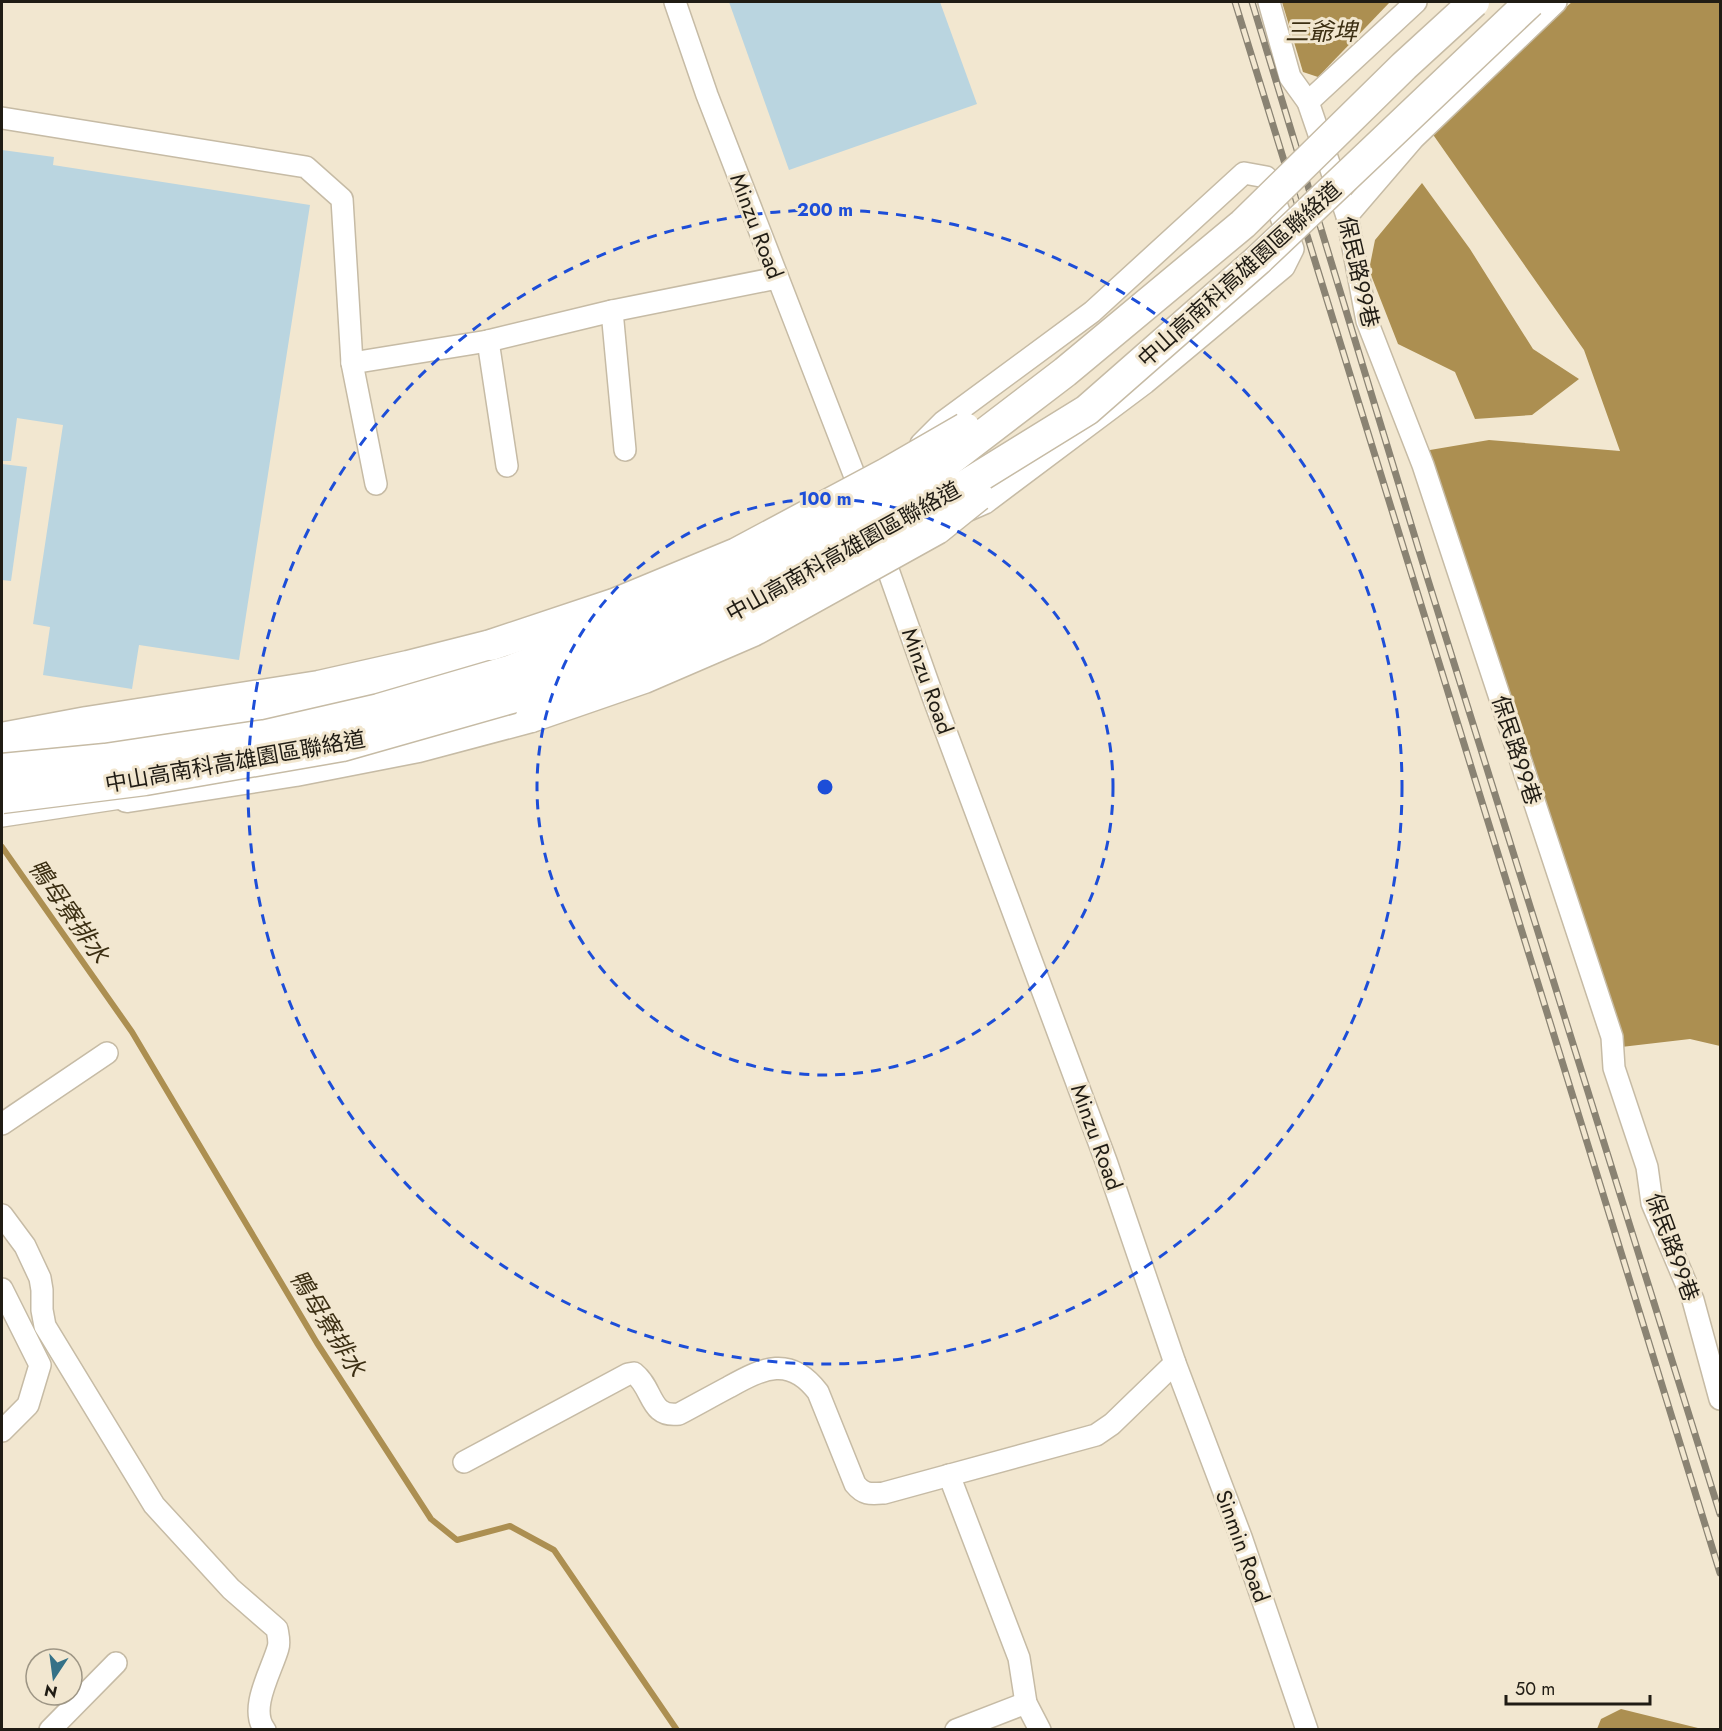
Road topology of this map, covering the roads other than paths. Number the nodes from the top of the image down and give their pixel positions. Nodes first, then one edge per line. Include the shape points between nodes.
1 (675, 2) edge
2 (1269, 2) edge
3 (1416, 2) edge
4 (1474, 2) edge
5 (1530, 2) edge
6 (1556, 2) edge
7 (1308, 102) junction
8 (2, 118) edge
9 (1347, 216) junction
10 (777, 278) junction
11 (612, 311) junction
12 (488, 340) junction
13 (352, 363) junction
14 (1065, 372) junction
15 (1087, 410) junction
16 (625, 450) dead end
17 (507, 466) dead end
18 (376, 484) dead end
19 (864, 499) junction
20 (881, 548) junction
21 (2, 738) edge
22 (2, 751) edge
23 (2, 769) edge
24 (127, 797) junction
25 (2, 798) edge
26 (2, 816) edge
27 (107, 1053) dead end
28 (2, 1124) edge
29 (2, 1215) edge
30 (2, 1289) edge
31 (1175, 1363) junction
32 (1720, 1399) edge
33 (2, 1431) edge
34 (464, 1462) dead end
35 (949, 1475) junction
36 (116, 1663) dead end
37 (1026, 1703) junction
38 (50, 1730) edge
39 (265, 1730) edge
40 (956, 1730) edge
41 (1040, 1730) edge
42 (1307, 1730) edge

1 - 10 street, Minzu Road
2 - 7 street, 保民路99巷 via 1290,77
3 - 7 street
4 - 14 highway, 中山高南科高雄園區聯絡道, bridge via 1243,224
5 - 15 highway, 中山高南科高雄園區聯絡道, bridge via 1258,260
6 - 9 street via 1414,138
7 - 9 street, 保民路99巷
8 - 13 street via 306,167 342,200
9 - 32 street, 保民路99巷 via 1367,321 1423,465 1612,1037 1614,1068 1647,1167 1652,1203 1693,1300
10 - 11 street
10 - 19 street, Minzu Road
11 - 12 street
11 - 16 street
12 - 13 street
12 - 17 street
13 - 18 street
14 - 21 highway, bridge via 737,553 614,604 491,645 319,686
14 - 23 highway, 中山高南科高雄園區聯絡道, bridge via 912,489 730,585 509,671 379,709 266,735 105,759
15 - 24 highway, bridge via 937,529 764,625 644,678 531,717 418,747
15 - 25 highway, 中山高南科高雄園區聯絡道, bridge via 914,517 738,612 515,697 342,746 145,780
19 - 20 street, Minzu Road
19 - 20 street via 943,423 1092,312 1244,173 1266,177 1293,249 1284,267 1145,383 985,503
19 - 22 street via 739,566 587,627 458,670 364,697 270,716
20 - 24 street via 708,633 543,697 375,739 204,774
20 - 31 street, Minzu Road via 1106,1161
24 - 26 street
27 - 28 street
29 - 39 street via 25,1246 40,1278 45,1326 154,1505 231,1589 277,1629 279,1647 259,1706 258,1718
30 - 33 street via 39,1365 28,1405
31 - 35 street via 1096,1435
31 - 42 street, Sinmin Road via 1241,1537
34 - 35 street via 627,1374 634,1373 642,1379 658,1410 668,1415 680,1414 754,1373 771,1368 792,1370 809,1379 861,1491 884,1493
35 - 37 street via 1019,1658
36 - 38 street
37 - 40 street
37 - 41 street

